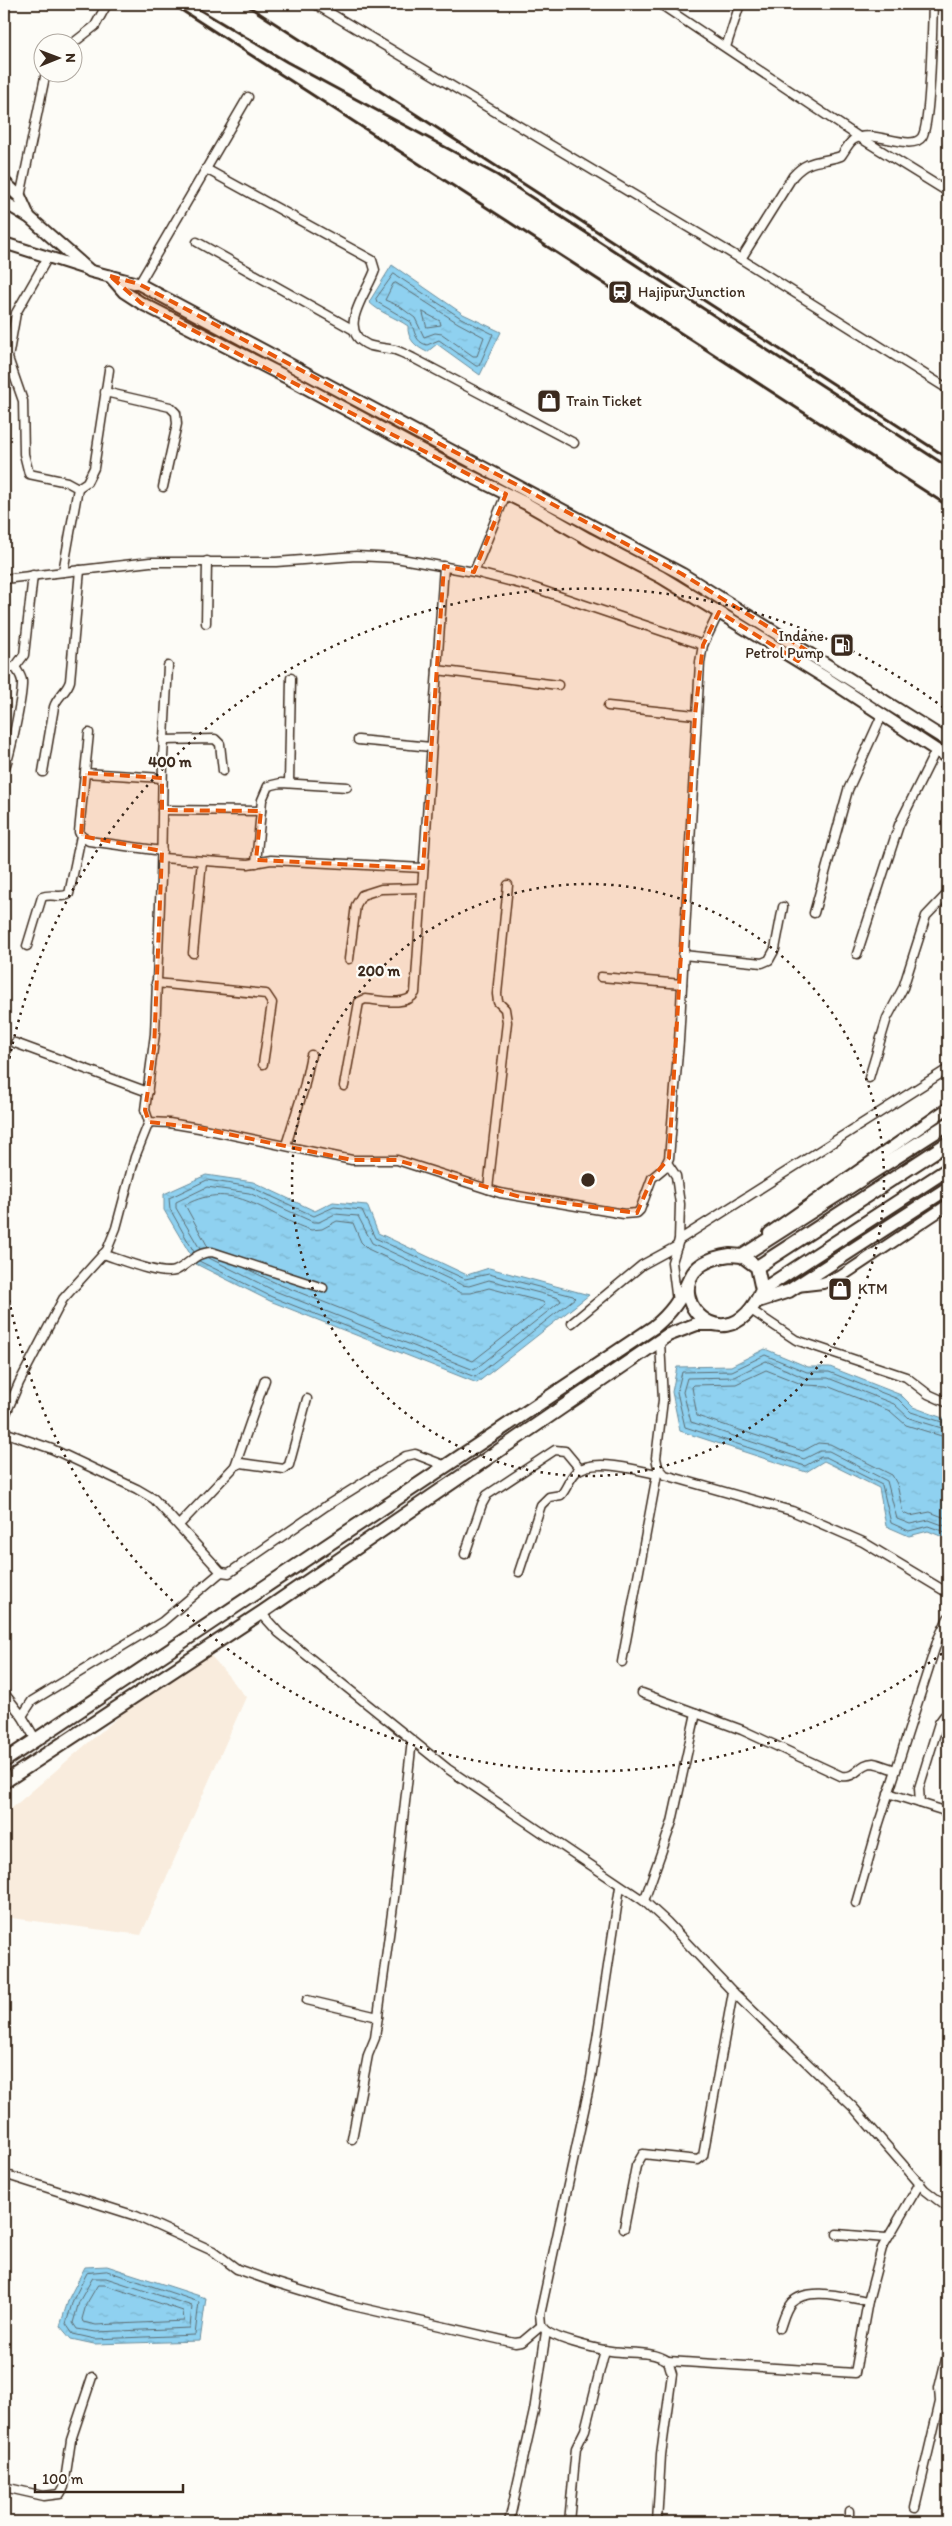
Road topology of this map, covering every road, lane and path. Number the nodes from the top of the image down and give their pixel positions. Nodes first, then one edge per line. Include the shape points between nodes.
1 (107, 4) edge
2 (315, 4) edge
3 (660, 4) edge
4 (740, 4) edge
5 (933, 4) edge
6 (82, 36) edge
7 (726, 47) junction
8 (44, 82) edge
9 (248, 97) dead end
10 (859, 137) junction
11 (206, 168) junction
12 (4, 182) edge
13 (948, 192) edge
14 (20, 198) junction
15 (4, 202) edge
16 (29, 217) junction
17 (4, 242) edge
18 (196, 242) dead end
19 (48, 257) junction
20 (741, 259) junction
21 (90, 271) junction
22 (110, 276) junction
23 (139, 284) junction
24 (352, 329) junction
25 (109, 370) dead end
26 (948, 389) edge
27 (105, 392) junction
28 (574, 443) dead end
29 (78, 488) junction
30 (163, 488) dead end
31 (506, 494) junction
32 (207, 561) junction
33 (444, 566) junction
34 (80, 570) junction
35 (63, 572) junction
36 (474, 572) junction
37 (33, 575) junction
38 (4, 579) edge
39 (719, 612) junction
40 (206, 623) dead end
41 (703, 645) junction
42 (806, 650) junction
43 (798, 661) junction
44 (168, 666) dead end
45 (15, 667) junction
46 (4, 668) edge
47 (437, 670) junction
48 (291, 678) dead end
49 (558, 685) dead end
50 (608, 706) dead end
51 (695, 715) junction
52 (882, 715) junction
53 (89, 733) dead end
54 (163, 740) junction
55 (358, 740) dead end
56 (948, 741) edge
57 (431, 747) junction
58 (936, 750) junction
59 (948, 758) edge
60 (4, 769) edge
61 (223, 771) dead end
62 (44, 772) dead end
63 (85, 773) junction
64 (162, 778) junction
65 (289, 784) junction
66 (347, 787) dead end
67 (162, 810) junction
68 (261, 811) junction
69 (81, 836) junction
70 (162, 854) junction
71 (202, 861) junction
72 (256, 863) junction
73 (423, 868) junction
74 (508, 885) dead end
75 (422, 888) junction
76 (948, 893) edge
77 (783, 907) dead end
78 (814, 913) dead end
79 (26, 946) dead end
80 (193, 953) dead end
81 (857, 954) dead end
82 (683, 956) junction
83 (350, 959) dead end
84 (601, 977) dead end
85 (156, 983) junction
86 (682, 984) junction
87 (15, 1043) dead end
88 (311, 1055) dead end
89 (263, 1064) dead end
90 (948, 1069) edge
91 (869, 1078) dead end
92 (344, 1086) dead end
93 (148, 1092) junction
94 (948, 1108) edge
95 (150, 1122) junction
96 (948, 1124) edge
97 (948, 1143) edge
98 (286, 1145) junction
99 (668, 1164) junction
100 (948, 1168) edge
101 (948, 1188) edge
102 (488, 1189) junction
103 (948, 1205) edge
104 (678, 1243) junction
105 (759, 1246) junction
106 (103, 1254) junction
107 (742, 1256) junction
108 (757, 1268) junction
109 (689, 1280) junction
110 (796, 1286) junction
111 (323, 1288) dead end
112 (757, 1301) junction
113 (677, 1304) junction
114 (572, 1323) dead end
115 (712, 1324) junction
116 (660, 1341) junction
117 (265, 1380) dead end
118 (308, 1399) dead end
119 (948, 1403) edge
120 (4, 1418) edge
121 (4, 1432) edge
122 (235, 1466) junction
123 (446, 1466) junction
124 (580, 1469) junction
125 (658, 1470) junction
126 (179, 1525) junction
127 (465, 1554) dead end
128 (221, 1572) junction
129 (519, 1572) dead end
130 (948, 1593) edge
131 (261, 1613) junction
132 (948, 1618) edge
133 (622, 1662) dead end
134 (4, 1693) edge
135 (642, 1693) dead end
136 (696, 1713) junction
137 (948, 1715) edge
138 (22, 1716) junction
139 (36, 1740) junction
140 (412, 1740) junction
141 (4, 1761) edge
142 (896, 1770) junction
143 (4, 1782) edge
144 (888, 1793) junction
145 (920, 1803) junction
146 (948, 1812) edge
147 (620, 1887) junction
148 (644, 1901) junction
149 (856, 1903) dead end
150 (733, 1992) junction
151 (307, 2000) dead end
152 (378, 2017) junction
153 (352, 2139) dead end
154 (4, 2174) edge
155 (920, 2183) junction
156 (948, 2208) edge
157 (624, 2228) dead end
158 (837, 2234) dead end
159 (886, 2238) junction
160 (868, 2301) junction
161 (780, 2328) dead end
162 (544, 2329) junction
163 (605, 2350) junction
164 (948, 2351) edge
165 (668, 2361) junction
166 (92, 2377) dead end
167 (4, 2487) edge
168 (915, 2508) dead end
169 (849, 2511) dead end
170 (509, 2522) edge
171 (569, 2522) edge
172 (657, 2522) edge
173 (849, 2522) edge

1 - 6 street via 95,26
2 - 20 street
3 - 7 street
4 - 7 street
5 - 10 street via 928,106 922,136 910,143
7 - 10 street
8 - 14 street
9 - 11 street
10 - 13 street
10 - 20 street via 841,156 813,161 801,167
11 - 23 street
11 - 24 street via 372,260 375,270 353,317
12 - 14 main road
14 - 16 main road
15 - 16 main road
16 - 21 main road
17 - 19 street
18 - 24 street
19 - 21 street
19 - 29 street via 16,313 8,358 23,401 24,454 29,474 67,482
20 - 26 street
21 - 22 main road
22 - 23 main road
22 - 31 main road via 124,292 141,302
23 - 42 main road via 682,574
24 - 28 street via 360,340 369,345 413,358
25 - 27 street
27 - 29 street via 94,468 87,482
27 - 30 street via 170,407 176,413 177,424
29 - 35 street
31 - 36 street
31 - 39 main road via 661,577
32 - 33 street via 276,562 356,556 396,558
32 - 34 street via 150,562
32 - 40 street
33 - 36 street
33 - 47 street
34 - 35 street
34 - 62 street via 70,682 54,706
35 - 37 street
36 - 41 street via 532,587
37 - 38 street
37 - 45 street via 24,655
39 - 41 street
39 - 43 main road
41 - 51 street
42 - 43 main road
42 - 56 main road
43 - 52 main road
44 - 54 street
45 - 46 street
45 - 60 street via 20,673 21,687 9,758
47 - 49 street
47 - 57 street
48 - 65 street
50 - 51 street
51 - 82 street
52 - 58 main road
52 - 78 street via 848,790
53 - 63 street
54 - 61 street via 215,739 220,744
54 - 64 street
55 - 57 street
57 - 73 street
58 - 59 main road
58 - 81 street via 898,825
63 - 64 street
63 - 69 street
64 - 67 street
65 - 66 street
65 - 68 street via 268,786
67 - 68 street
67 - 70 street
68 - 72 street
69 - 70 street via 89,841
69 - 79 street via 69,894 42,897
70 - 71 street
70 - 85 street
71 - 72 street
71 - 80 street
72 - 73 street via 271,860
73 - 75 street
74 - 102 street via 496,994 498,1002 506,1009 507,1022
75 - 83 street via 382,889 362,895 356,905
75 - 92 street via 415,993 406,1000 365,999 359,1002
76 - 91 street via 926,916 903,988 887,1018
77 - 82 street via 775,949 768,960
82 - 86 street
84 - 86 street
85 - 89 street via 266,994 272,1003
85 - 93 street via 154,1049
86 - 99 street
87 - 93 street
88 - 98 street
90 - 104 street
93 - 95 street via 145,1116
94 - 105 street via 783,1222 764,1237
95 - 98 street
95 - 106 street via 135,1157 116,1228
96 - 105 highway
97 - 108 highway
98 - 102 street via 352,1160 397,1160
99 - 102 street via 652,1178 638,1213 624,1214
99 - 104 street via 676,1176 680,1204
100 - 112 highway via 817,1255
101 - 110 highway
103 - 110 street via 840,1277
104 - 113 street via 672,1262
104 - 114 street via 642,1265
105 - 107 highway
106 - 111 street via 168,1272 185,1265 197,1255 212,1252
106 - 120 street via 63,1300
107 - 108 highway
107 - 109 highway via 712,1257 703,1262
108 - 112 highway
109 - 113 highway
109 - 115 highway via 691,1306
110 - 112 highway
112 - 115 highway via 739,1322
112 - 119 street via 796,1340 906,1377 928,1394
113 - 123 highway via 654,1327
115 - 116 highway via 697,1324
116 - 125 street via 664,1388 656,1458
116 - 131 highway
117 - 122 street
118 - 122 street via 289,1465 284,1469 241,1463
121 - 126 street via 52,1449 137,1489 154,1499
122 - 126 street
123 - 128 street via 415,1454 406,1456 326,1506 238,1568 229,1573
123 - 139 highway
124 - 125 street via 598,1465
124 - 127 street via 565,1452 555,1450 487,1495
124 - 129 street via 561,1495 549,1497 541,1505
125 - 130 street via 680,1480 792,1511 863,1542
125 - 133 street
126 - 128 street
128 - 138 street via 162,1622 32,1701
131 - 140 street via 279,1633
131 - 143 highway
132 - 142 street via 938,1639
134 - 138 street
135 - 136 street
136 - 142 street via 742,1730 841,1776 848,1777 872,1763
136 - 148 street via 672,1822
137 - 145 street via 939,1724 919,1788
138 - 139 street
139 - 141 highway
140 - 147 street via 448,1769
140 - 152 street
142 - 144 street
144 - 145 street
144 - 149 street
145 - 146 street
147 - 148 street
147 - 162 street via 591,2078 540,2315
148 - 150 street
150 - 155 street via 853,2107
150 - 157 street via 703,2156 698,2160 643,2154 636,2166
151 - 152 street
152 - 153 street
154 - 162 street via 136,2216 213,2251 237,2269 349,2305 515,2343
155 - 156 street
155 - 159 street
158 - 159 street
159 - 160 street
160 - 161 street via 817,2294 804,2296 791,2303
160 - 165 street via 855,2373
162 - 163 street
162 - 170 street via 534,2411
163 - 165 street via 655,2355
163 - 171 street via 585,2430 576,2448
164 - 168 street via 939,2388 938,2411
165 - 172 street via 672,2374 661,2455
166 - 167 street via 71,2440 64,2487 60,2494 44,2496
169 - 173 street

